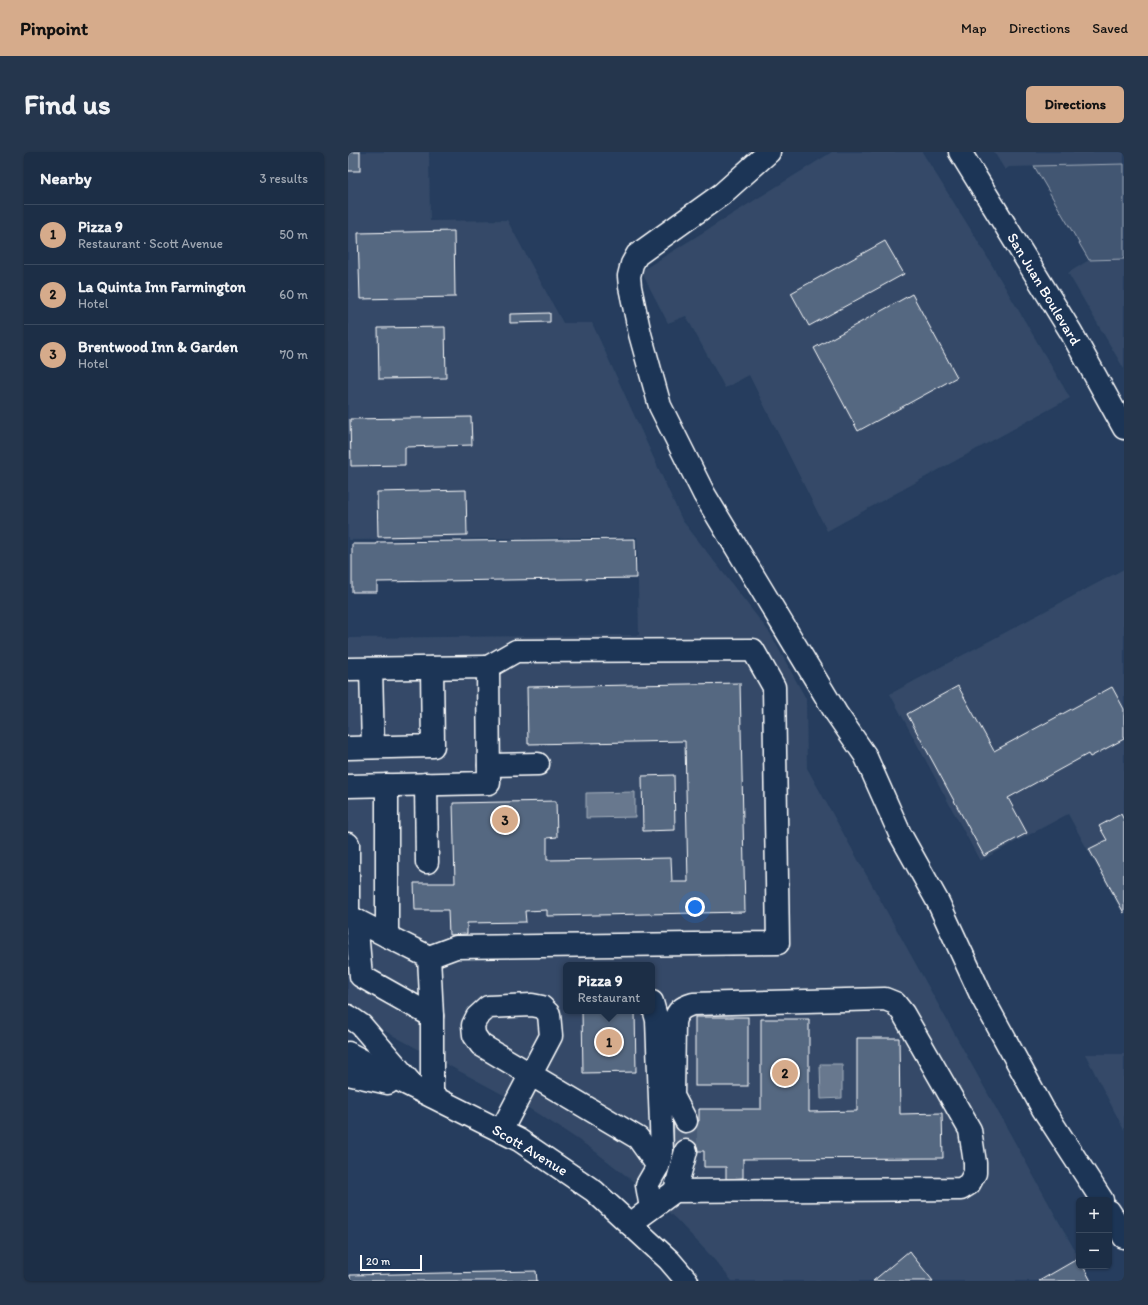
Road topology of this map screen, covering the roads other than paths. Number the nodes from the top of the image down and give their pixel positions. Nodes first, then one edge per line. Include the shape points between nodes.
1 (769, 152) edge
2 (960, 152) edge
3 (1124, 428) edge
4 (488, 667) junction
5 (432, 668) junction
6 (348, 669) edge
7 (371, 669) junction
8 (373, 747) junction
9 (348, 748) edge
10 (538, 764) dead end
11 (489, 765) junction
12 (426, 784) junction
13 (387, 785) junction
14 (348, 786) edge
15 (348, 844) edge
16 (427, 862) dead end
17 (356, 920) junction
18 (387, 936) junction
19 (429, 957) junction
20 (655, 1013) edge
21 (348, 1016) edge
22 (432, 1016) junction
23 (348, 1053) edge
24 (348, 1074) edge
25 (424, 1093) junction
26 (686, 1121) tunnel mouth
27 (501, 1131) junction
28 (686, 1151) tunnel mouth
29 (658, 1166) junction
30 (675, 1191) junction
31 (1100, 1197) edge
32 (651, 1208) junction
33 (1112, 1216) edge
34 (630, 1224) junction
35 (1124, 1237) edge
36 (688, 1281) edge

1 - 31 main road via 722,194 637,255 632,264 630,287 660,406 704,494 836,712 865,755 900,834 938,902 982,997 1043,1109
2 - 3 main road, San Juan Boulevard via 1071,332
4 - 5 main road
4 - 11 main road
4 - 19 main road via 516,650 753,650 774,687 778,943 456,947
5 - 7 main road
5 - 8 main road via 433,746
6 - 7 main road
7 - 8 main road
8 - 9 main road
10 - 11 main road
11 - 12 main road via 489,783
12 - 13 main road
12 - 16 main road
13 - 14 main road
13 - 18 main road
15 - 17 main road via 348,916
17 - 18 main road
17 - 22 main road via 361,976
18 - 19 main road
19 - 22 main road
20 - 29 main road via 662,1152
21 - 25 main road via 361,1025
22 - 25 main road
23 - 25 main road, Scott Avenue
24 - 25 main road
25 - 27 main road, Scott Avenue
26 - 30 main road via 674,1096 674,1022 677,1013 684,1006 885,999 895,1003 903,1013 970,1130 975,1173 969,1184 961,1189
27 - 29 main road via 531,1074 638,1138
27 - 34 main road, Scott Avenue via 519,1140 594,1191
28 - 30 main road
29 - 32 main road via 647,1185
30 - 32 main road
32 - 34 main road
33 - 35 main road
34 - 36 main road, Scott Avenue via 670,1260

